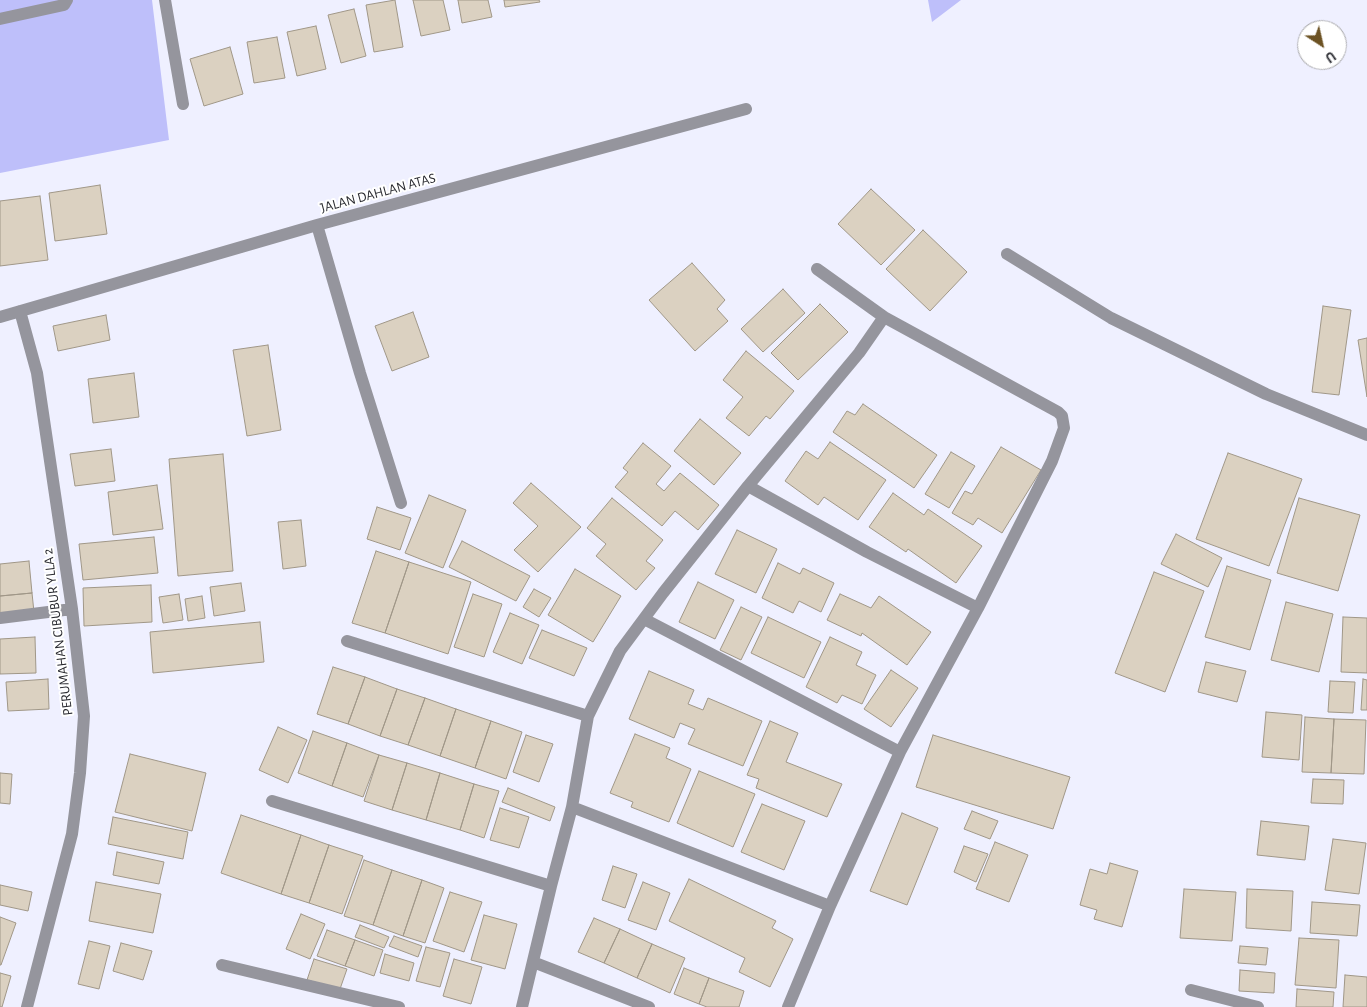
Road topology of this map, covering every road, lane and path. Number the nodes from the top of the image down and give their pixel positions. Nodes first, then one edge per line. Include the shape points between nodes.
1 (67, 0) edge
2 (165, 0) edge
3 (0, 19) edge
4 (183, 104) dead end
5 (746, 109) dead end
6 (317, 225) junction
7 (1007, 254) dead end
8 (817, 269) dead end
9 (20, 311) junction
10 (0, 316) edge
11 (884, 316) junction
12 (1367, 435) edge
13 (748, 486) junction
14 (400, 503) dead end
15 (978, 608) junction
16 (72, 609) junction
17 (0, 618) edge
18 (644, 618) junction
19 (348, 641) dead end
20 (588, 716) junction
21 (900, 752) junction
22 (272, 801) dead end
23 (572, 807) junction
24 (551, 886) junction
25 (830, 906) junction
26 (533, 962) junction
27 (222, 965) dead end
28 (1190, 990) dead end
29 (27, 1007) edge
30 (399, 1007) edge
31 (522, 1007) edge
32 (650, 1007) edge
33 (788, 1007) edge
34 (1258, 1007) edge

1 - 3 street via 64,5
2 - 4 street
5 - 6 street, JALAN DAHLAN ATAS
6 - 9 street, JALAN DAHLAN ATAS
6 - 14 street
7 - 12 street via 1111,318 1266,394
8 - 11 street
9 - 10 street, JALAN DAHLAN ATAS
9 - 16 street, PERUMAHAN CIBUBUR YLLA 2 via 38,373
11 - 13 street via 859,353
11 - 15 street via 1062,416 1064,428 1052,461
13 - 15 street via 866,552
13 - 18 street
15 - 21 street
16 - 17 street
16 - 29 street, PERUMAHAN CIBUBUR YLLA 2 via 84,716 80,774 72,834
18 - 20 street via 620,651
18 - 21 street
19 - 20 street
20 - 23 street
21 - 25 street
22 - 24 street
23 - 24 street
23 - 25 street
24 - 26 street
25 - 33 street
26 - 31 street
26 - 32 street
27 - 30 street
28 - 34 street

